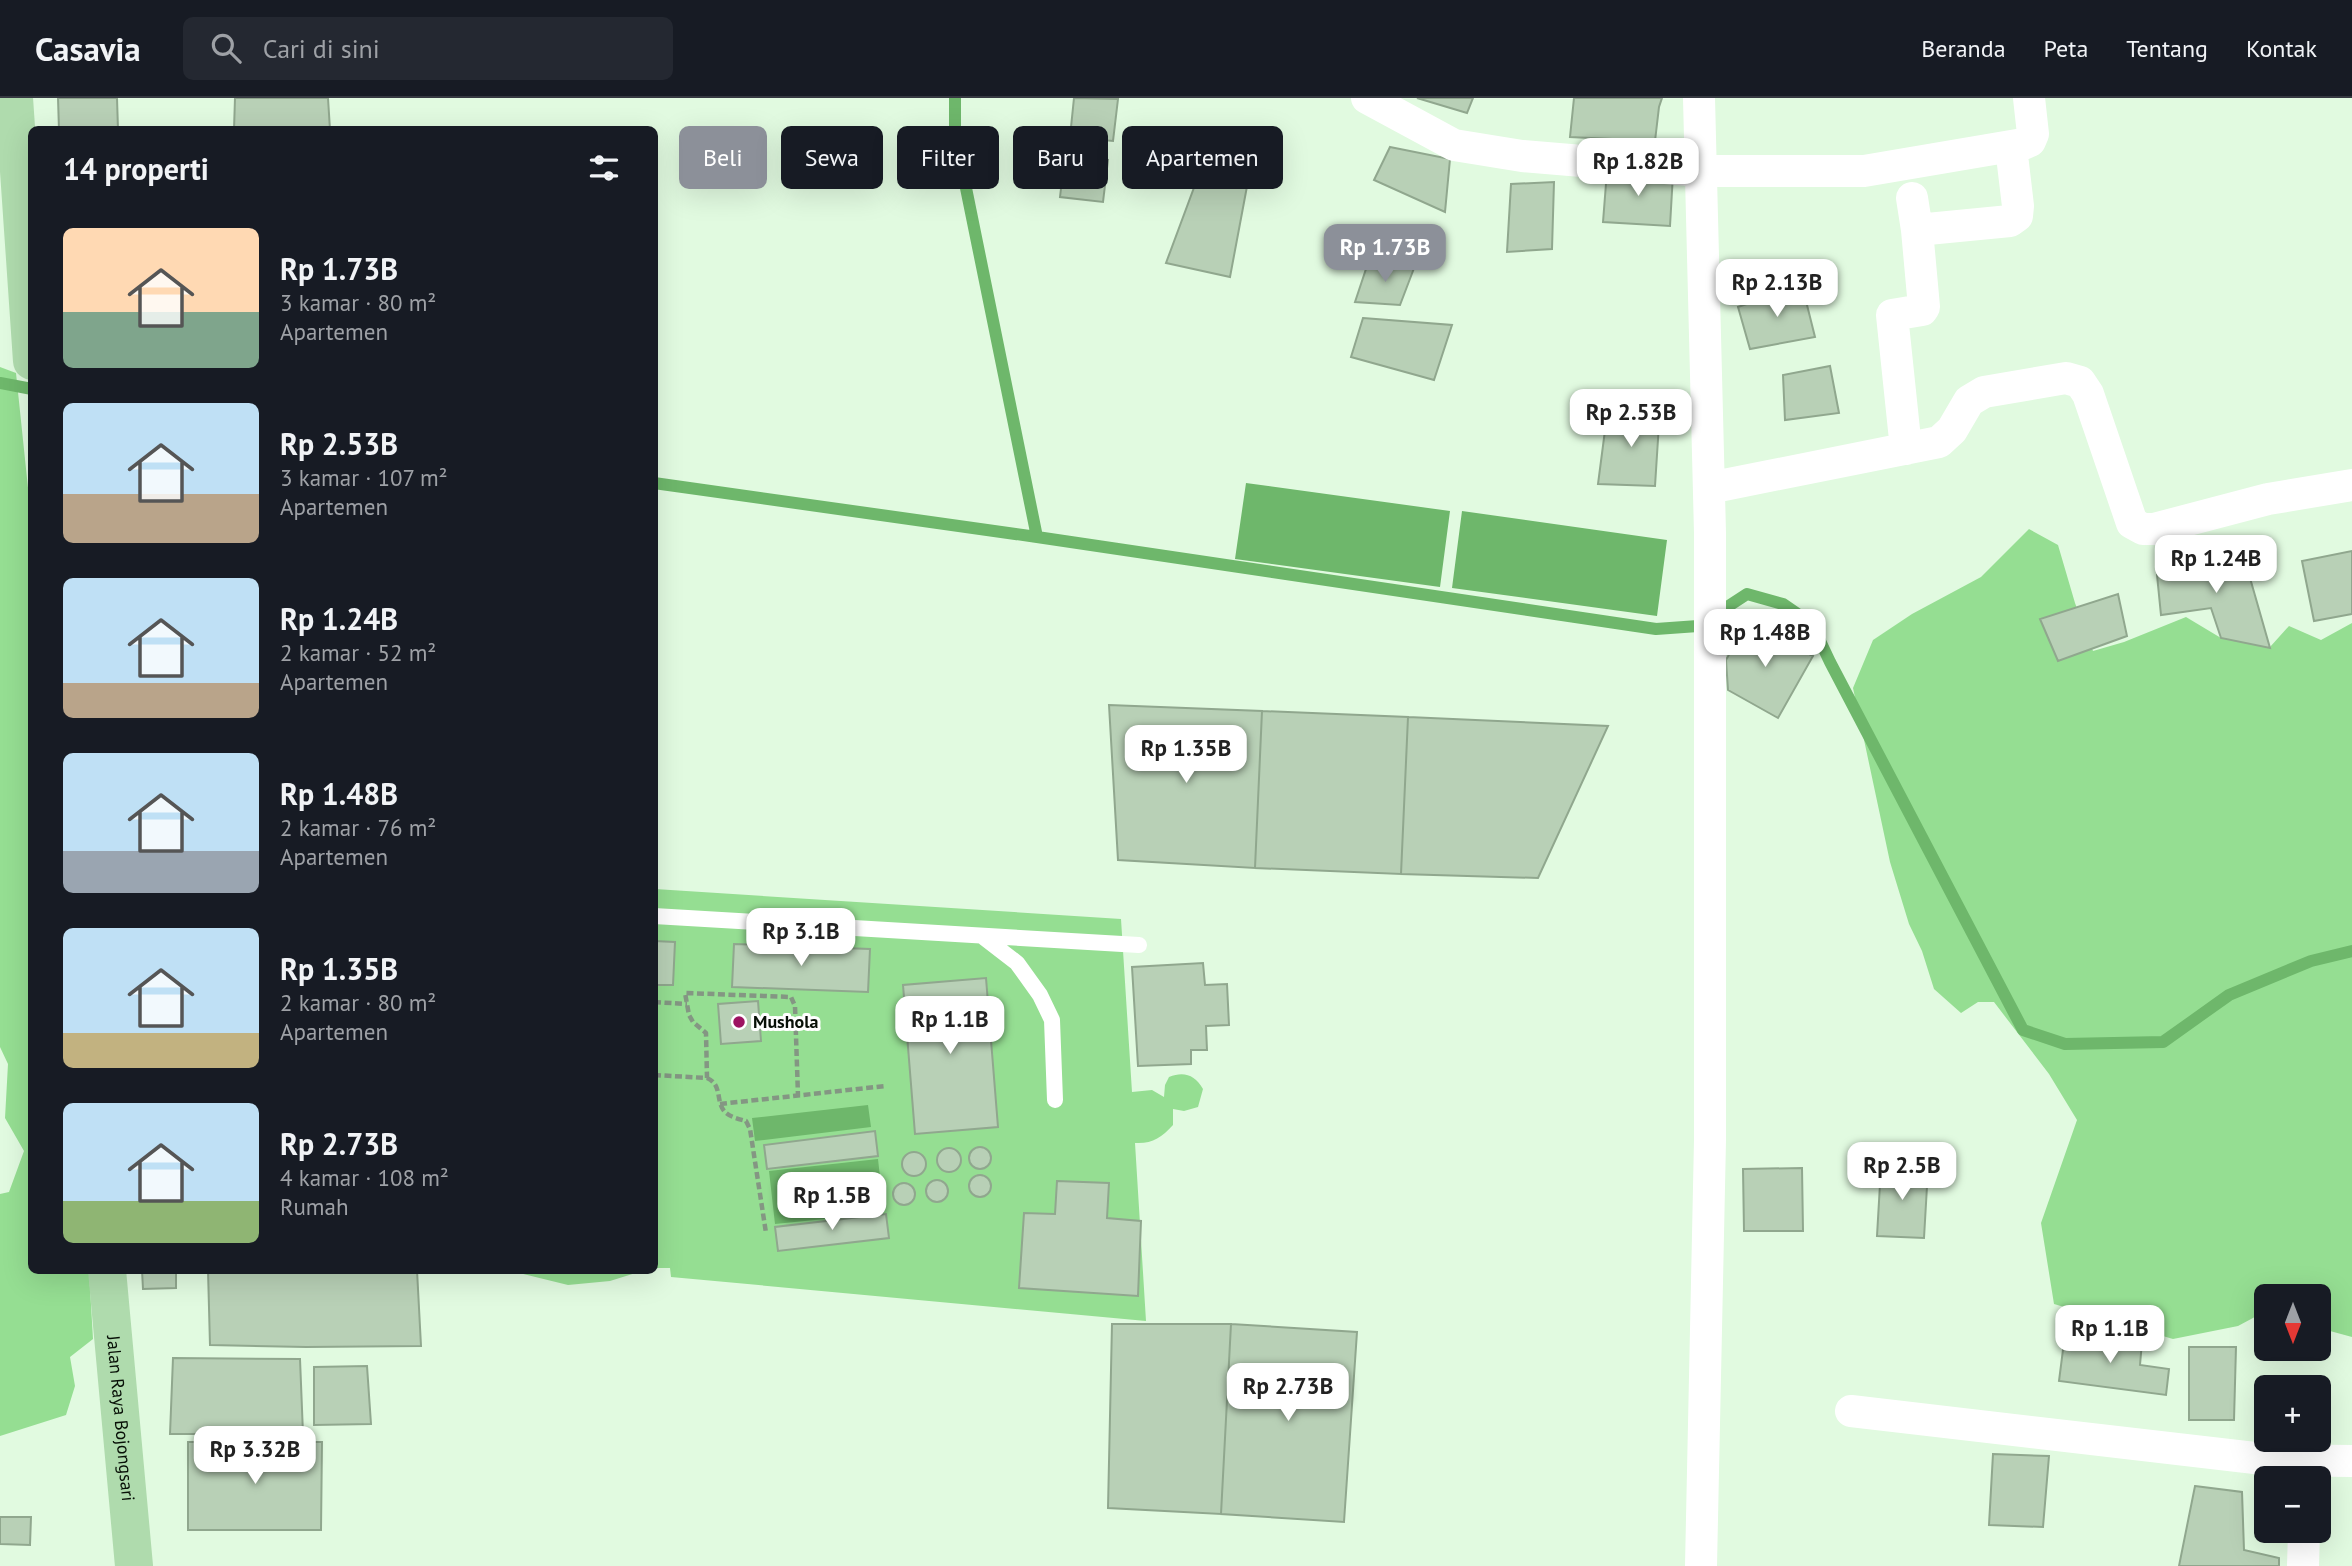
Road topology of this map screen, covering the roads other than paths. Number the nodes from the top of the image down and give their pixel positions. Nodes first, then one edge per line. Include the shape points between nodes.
1 (14, 98) edge
2 (1367, 98) edge
3 (1699, 98) edge
4 (2029, 98) edge
5 (2011, 147) junction
6 (1701, 171) junction
7 (1912, 198) dead end
8 (1917, 230) junction
9 (28, 317) edge
10 (1906, 449) junction
11 (2352, 485) edge
12 (1709, 488) junction
13 (658, 916) edge
14 (982, 936) junction
15 (1139, 945) dead end
16 (1055, 1100) dead end
17 (107, 1274) edge
18 (1851, 1410) dead end
19 (2352, 1461) edge
20 (2292, 1466) edge
21 (2326, 1466) edge
22 (2304, 1543) edge
23 (134, 1566) edge
24 (1701, 1566) edge
25 (2303, 1566) edge

1 - 9 main road via 16,207
2 - 6 street via 1454,145 1522,156
3 - 6 street
4 - 5 street via 2033,134 2030,141
5 - 6 street via 1864,171
5 - 8 street via 2017,216 2010,221
6 - 12 street
7 - 8 street
8 - 10 street via 1924,307 1892,315
10 - 11 street via 1939,442 1969,401 1984,393 2066,378 2080,383 2088,394 2132,523 2143,529 2268,499
10 - 12 street
12 - 24 street via 1710,1140
13 - 14 lane
14 - 15 lane
14 - 16 lane via 1017,963 1052,1020
17 - 23 main road, Jalan Raya Bojongsari
18 - 20 street
19 - 21 street
22 - 25 street

